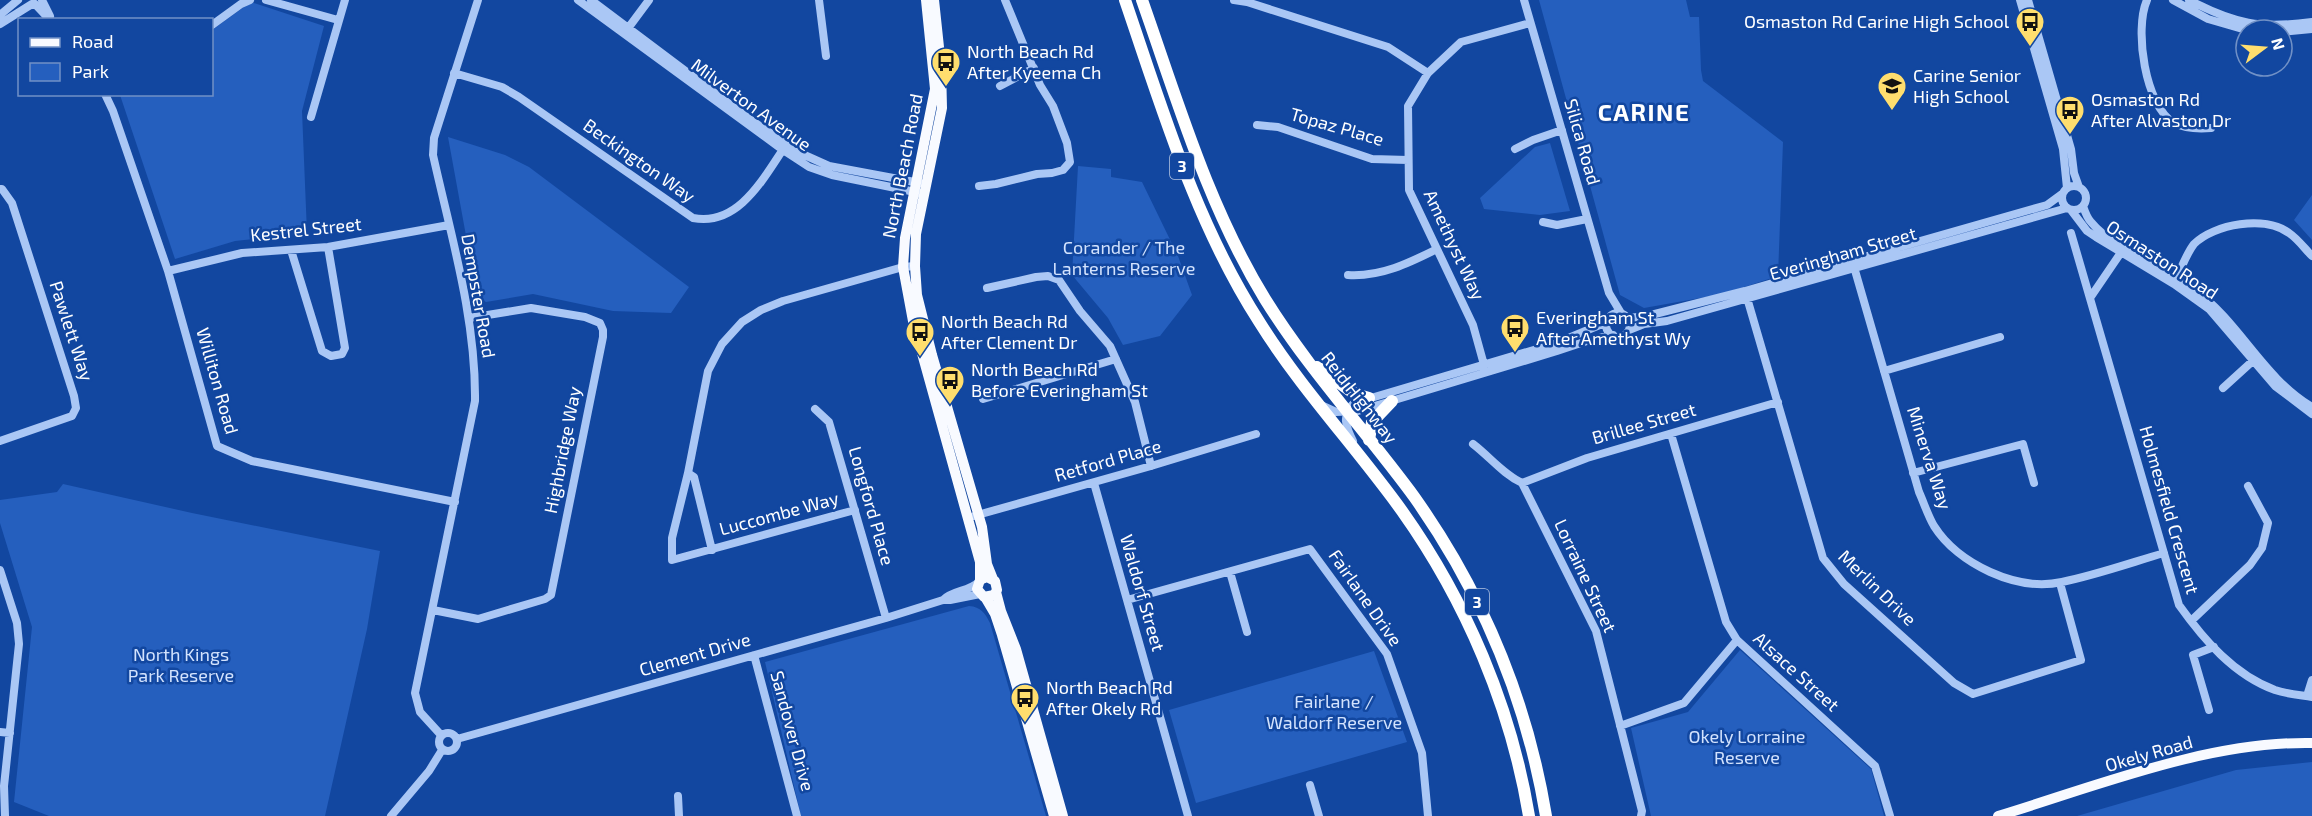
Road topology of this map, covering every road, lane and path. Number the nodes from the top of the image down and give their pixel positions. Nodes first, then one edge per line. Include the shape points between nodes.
1 (18, 0) edge
2 (250, 0) edge
3 (266, 0) edge
4 (345, 0) edge
5 (478, 0) edge
6 (578, 0) edge
7 (591, 0) edge
8 (649, 0) edge
9 (819, 0) edge
10 (926, 0) edge
11 (934, 0) edge
12 (1005, 0) edge
13 (1125, 0) edge
14 (1142, 0) edge
15 (1234, 0) edge
16 (1524, 0) edge
17 (2020, 0) edge
18 (2028, 0) edge
19 (2147, 0) edge
20 (2173, 0) edge
21 (35, 1) edge
22 (2192, 3) edge
23 (0, 15) edge
24 (49, 18) edge
25 (338, 20) junction
26 (2312, 22) edge
27 (1530, 23) junction
28 (0, 24) edge
29 (213, 24) edge
30 (2234, 27) edge
31 (2312, 29) edge
32 (627, 30) junction
33 (2294, 31) edge
34 (826, 56) dead end
35 (1034, 68) junction
36 (454, 73) junction
37 (1428, 73) junction
38 (1000, 86) dead end
39 (108, 96) edge
40 (311, 117) dead end
41 (1257, 125) dead end
42 (2211, 128) dead end
43 (1562, 130) junction
44 (785, 147) junction
45 (1515, 149) dead end
46 (1408, 160) junction
47 (979, 186) dead end
48 (2079, 187) junction
49 (919, 188) junction
50 (0, 189) edge
51 (2064, 191) junction
52 (2084, 206) junction
53 (2069, 209) junction
54 (1587, 219) junction
55 (1543, 222) dead end
56 (449, 225) junction
57 (2071, 233) dead end
58 (328, 247) junction
59 (1437, 249) junction
60 (291, 250) junction
61 (2122, 250) junction
62 (2312, 256) edge
63 (1853, 264) junction
64 (915, 266) junction
65 (903, 267) junction
66 (168, 271) junction
67 (1348, 275) dead end
68 (2175, 281) junction
69 (987, 288) dead end
70 (1609, 293) junction
71 (1746, 295) junction
72 (2090, 298) junction
73 (1624, 316) junction
74 (469, 318) junction
75 (1608, 320) junction
76 (1629, 330) junction
77 (1613, 335) junction
78 (2000, 337) dead end
79 (2255, 358) junction
80 (1116, 359) junction
81 (1306, 360) junction
82 (1485, 368) junction
83 (1884, 371) junction
84 (2223, 388) dead end
85 (1370, 398) junction
86 (983, 399) dead end
87 (1392, 401) junction
88 (1778, 402) junction
89 (1318, 403) junction
90 (2312, 406) edge
91 (815, 409) dead end
92 (1351, 410) junction
93 (2312, 414) edge
94 (1256, 434) dead end
95 (1671, 434) junction
96 (1369, 440) junction
97 (0, 441) edge
98 (1473, 444) dead end
99 (1360, 456) junction
100 (1150, 466) junction
101 (688, 472) junction
102 (1913, 473) junction
103 (1094, 483) junction
104 (1522, 483) junction
105 (2034, 483) dead end
106 (2248, 486) dead end
107 (455, 502) junction
108 (855, 510) junction
109 (974, 517) junction
110 (712, 550) junction
111 (2164, 553) junction
112 (0, 570) edge
113 (1230, 572) junction
114 (993, 579) junction
115 (980, 581) junction
116 (2060, 583) junction
117 (996, 592) junction
118 (983, 596) junction
119 (943, 600) junction
120 (1127, 600) junction
121 (433, 610) junction
122 (886, 618) junction
123 (2191, 621) junction
124 (1247, 632) dead end
125 (1737, 640) junction
126 (2214, 647) junction
127 (754, 655) junction
128 (2312, 680) edge
129 (2309, 697) edge
130 (2209, 710) dead end
131 (1620, 726) junction
132 (0, 732) edge
133 (10, 733) junction
134 (441, 735) junction
135 (457, 739) junction
136 (2312, 743) edge
137 (442, 750) junction
138 (1310, 785) dead end
139 (678, 796) dead end
140 (5, 816) edge
141 (391, 816) edge
142 (679, 816) edge
143 (797, 816) edge
144 (1054, 816) edge
145 (1062, 816) edge
146 (1188, 816) edge
147 (1319, 816) edge
148 (1428, 816) edge
149 (1529, 816) edge
150 (1546, 816) edge
151 (1641, 816) edge
152 (1890, 816) edge
153 (1998, 816) edge

1 - 23 street
2 - 29 street
3 - 25 street
4 - 25 street
5 - 36 street, Dempster Road
6 - 32 street, Milverton Avenue
7 - 32 street, Milverton Avenue
8 - 32 street
9 - 34 street
10 - 49 main road, North Beach Road via 935,89
11 - 49 main road, North Beach Road via 942,101 939,127
12 - 35 street
13 - 89 highway, Reid Highway / 3 via 1187,181 1221,256 1259,322
14 - 81 highway, Reid Highway / 3 via 1211,195 1253,278
15 - 37 street via 1388,47
16 - 27 street, Silica Road
17 - 51 street via 2063,149
18 - 48 street
19 - 42 street via 2140,32 2156,102 2173,122 2196,129
20 - 22 street
21 - 24 street
21 - 28 street
22 - 26 street via 2246,23 2270,26
22 - 30 street
25 - 40 street
27 - 37 street, Amethyst Way via 1461,42
27 - 43 street, Silica Road
31 - 33 street
32 - 44 street, Milverton Avenue
35 - 38 street
35 - 47 street via 1053,106 1070,162 1052,173
36 - 44 street, Beckington Way via 502,87 519,97 693,218 715,219 741,206
36 - 56 street, Dempster Road via 434,138 433,155
37 - 46 street, Amethyst Way via 1408,106
39 - 66 street, Williton Road
41 - 46 street, Topaz Place via 1278,127 1372,159
43 - 45 street
43 - 54 street, Silica Road
44 - 49 street, Milverton Avenue via 829,166
46 - 59 street, Amethyst Way via 1409,190
48 - 51 street
48 - 52 street via 2085,194
49 - 64 main road, North Beach Road
49 - 65 main road, North Beach Road via 905,238
50 - 97 street, Pawlett Way via 12,203 76,408 72,416
51 - 53 street via 2062,201
51 - 63 street, Everingham Street via 2046,205
52 - 53 street
52 - 61 street, Osmaston Road via 2092,224
53 - 61 street, Osmaston Road via 2088,231
53 - 63 street, Everingham Street
54 - 55 street via 1557,225
54 - 70 street, Silica Road
56 - 58 street, Kestrel Street
56 - 74 street, Dempster Road
57 - 72 street, Holmesfield Crescent
58 - 60 street, Kestrel Street
58 - 60 street via 345,348 342,354 331,356 322,351
59 - 67 street via 1407,264 1367,276
59 - 82 street, Amethyst Way via 1473,325
60 - 66 street, Kestrel Street via 242,253
61 - 68 street, Osmaston Road
61 - 72 street
62 - 68 street via 2289,232 2256,222 2203,236 2192,247
63 - 71 street, Everingham Street
63 - 83 street, Minerva Way
64 - 65 street, Luccombe Way
64 - 109 main road, North Beach Road via 920,309
65 - 101 street, Luccombe Way via 783,301 742,322 722,344 708,371
65 - 109 main road, North Beach Road via 913,321
66 - 107 street, Williton Road via 217,446 252,461
68 - 79 street, Osmaston Road via 2215,314
69 - 80 street via 1036,277 1059,280
70 - 73 street, Silica Road
70 - 75 street, Silica Road
71 - 73 street, Everingham Street via 1647,316
71 - 76 street, Everingham Street
71 - 88 street, Merlin Drive
72 - 111 street, Holmesfield Crescent
73 - 75 street, Everingham Street via 1614,314
73 - 76 street
74 - 107 street, Dempster Road via 475,402
74 - 121 street, Highbridge Way via 531,308 600,323 603,337 551,595 478,619
75 - 77 street
75 - 82 street, Everingham Street
76 - 77 street, Everingham Street via 1624,335
77 - 82 street, Everingham Street
78 - 83 street
79 - 84 street
79 - 90 street, Osmaston Road
79 - 93 street, Osmaston Road via 2285,395
80 - 86 street
80 - 100 street via 1135,402
81 - 85 highway via 1355,394
81 - 92 highway, Reid Highway / 3
82 - 85 street, Everingham Street
82 - 87 street, Everingham Street
83 - 102 street, Minerva Way
85 - 92 street, Everingham Street
87 - 92 street, Everingham Street
87 - 96 highway via 1372,422
88 - 95 street, Brillee Street
88 - 116 street, Merlin Drive via 1823,558 1844,584 1954,683 1973,694 2081,660
89 - 92 street via 1336,412
89 - 99 highway, Reid Highway / 3
91 - 108 street, Longford Place via 829,422
92 - 96 highway, Reid Highway / 3
92 - 99 street via 1347,428
94 - 100 street, Retford Place
95 - 104 street, Brillee Street via 1587,458
95 - 125 street, Alsace Street via 1726,622
96 - 150 highway, Reid Highway / 3 via 1415,499 1485,619 1521,711
98 - 104 street, Lorraine Street via 1508,476
99 - 149 highway, Reid Highway / 3 via 1419,537 1475,638 1506,721
100 - 103 street, Retford Place
101 - 110 street, Luccombe Way via 694,477
101 - 110 street, Luccombe Way via 672,538 672,560
102 - 105 street via 2023,444
102 - 116 street, Minerva Way via 1934,526 1961,556 1991,573 2025,582
103 - 109 street, Retford Place
103 - 120 street, Waldorf Street
104 - 131 street, Lorraine Street via 1596,631
106 - 123 street via 2268,523 2262,548 2250,565
107 - 121 street, Dempster Road
108 - 110 street, Luccombe Way
108 - 122 street, Longford Place
109 - 114 main road, North Beach Road via 986,544
109 - 115 main road, North Beach Road
111 - 116 street, Minerva Way
111 - 123 street, Holmesfield Crescent via 2179,605
112 - 133 street via 17,623 19,644
113 - 120 street, Fairlane Drive
113 - 124 street
113 - 148 street, Fairlane Drive via 1310,549 1387,654 1422,753
114 - 115 main road
114 - 117 main road via 998,587
115 - 118 main road via 977,589
115 - 119 street, Clement Drive
117 - 118 main road via 992,597
117 - 145 main road
118 - 119 street, Clement Drive
118 - 144 main road via 1002,635
119 - 122 street, Clement Drive
120 - 146 street, Waldorf Street
121 - 134 street, Dempster Road via 415,693 420,712
122 - 127 street, Clement Drive
123 - 126 street, Holmesfield Crescent
125 - 131 street via 1684,704
125 - 152 street, Alsace Street via 1875,766
126 - 129 street, Holmesfield Crescent via 2236,670 2276,690
126 - 130 street via 2193,655
127 - 135 street, Clement Drive
127 - 143 street, Sandover Drive
128 - 129 street
131 - 151 street, Lorraine Street
132 - 133 street
133 - 140 street
134 - 135 street, Clement Drive via 448,732
134 - 137 street via 438,745
135 - 137 street, Clement Drive via 453,749
136 - 153 main road, Okely Road via 2238,748
137 - 141 street, Clement Drive
138 - 147 street
139 - 142 street

